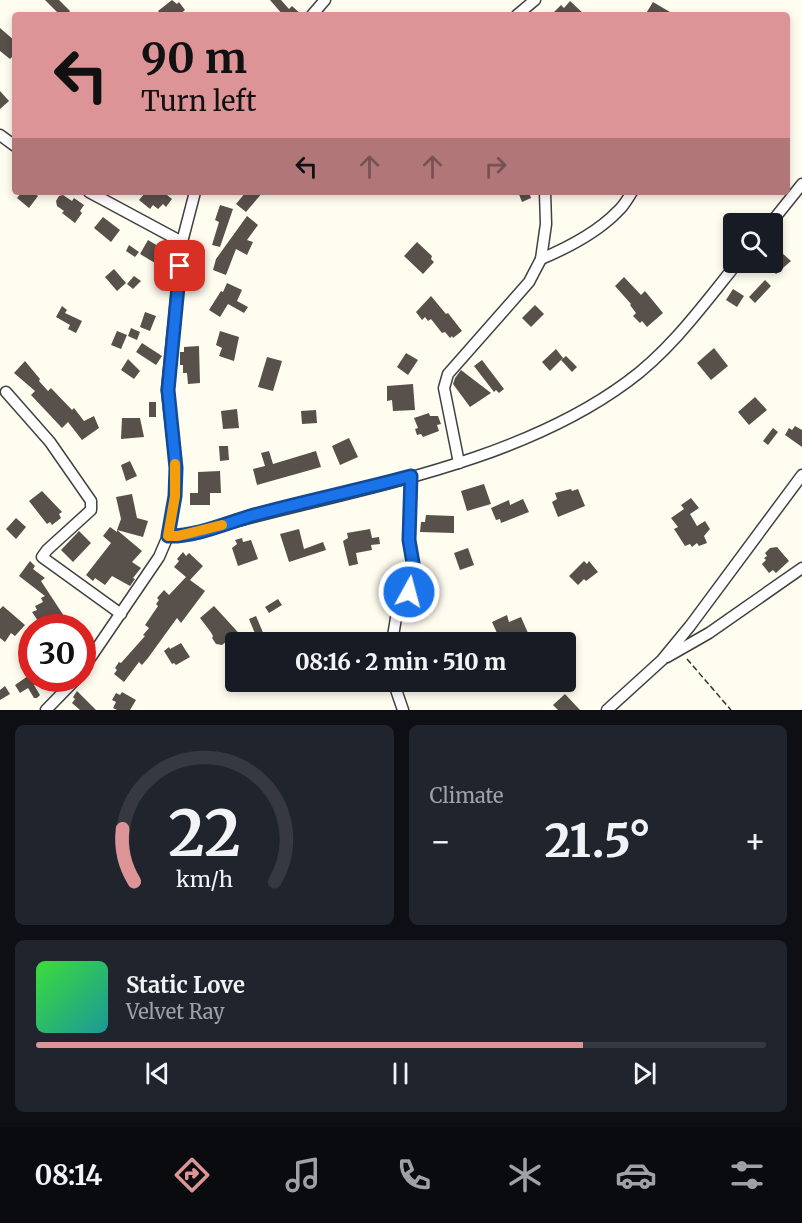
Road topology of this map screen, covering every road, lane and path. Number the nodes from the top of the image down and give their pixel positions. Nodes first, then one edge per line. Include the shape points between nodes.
1 (325, 0) edge
2 (535, 0) edge
3 (315, 12) edge
4 (521, 12) edge
5 (802, 184) edge
6 (95, 195) edge
7 (194, 195) edge
8 (545, 195) edge
9 (631, 195) edge
10 (779, 213) edge
11 (182, 242) junction
12 (541, 259) junction
13 (729, 273) edge
14 (6, 392) dead end
15 (459, 463) junction
16 (802, 475) edge
17 (411, 476) junction
18 (168, 536) junction
19 (802, 568) edge
20 (121, 614) junction
21 (394, 632) edge
22 (96, 650) edge
23 (680, 651) junction
24 (662, 660) junction
25 (63, 692) edge
26 (397, 692) edge
27 (46, 710) edge
28 (403, 710) edge
29 (608, 710) edge
30 (731, 710) edge

1 - 3 street
2 - 4 street
5 - 10 street
6 - 11 street
7 - 11 street
8 - 12 street
9 - 12 street via 605,223
11 - 18 street via 168,390 176,468
12 - 15 street via 529,282 448,374 444,388
13 - 15 street via 663,351 627,382 557,426
14 - 20 street via 50,442 91,501 91,510 42,557
15 - 17 street
16 - 24 street
17 - 18 street via 190,534
17 - 21 street via 409,540 414,569 409,592 398,606
18 - 20 street via 159,557
19 - 23 street
20 - 22 street
23 - 24 street
23 - 30 path
24 - 29 street
25 - 27 street
26 - 28 street

